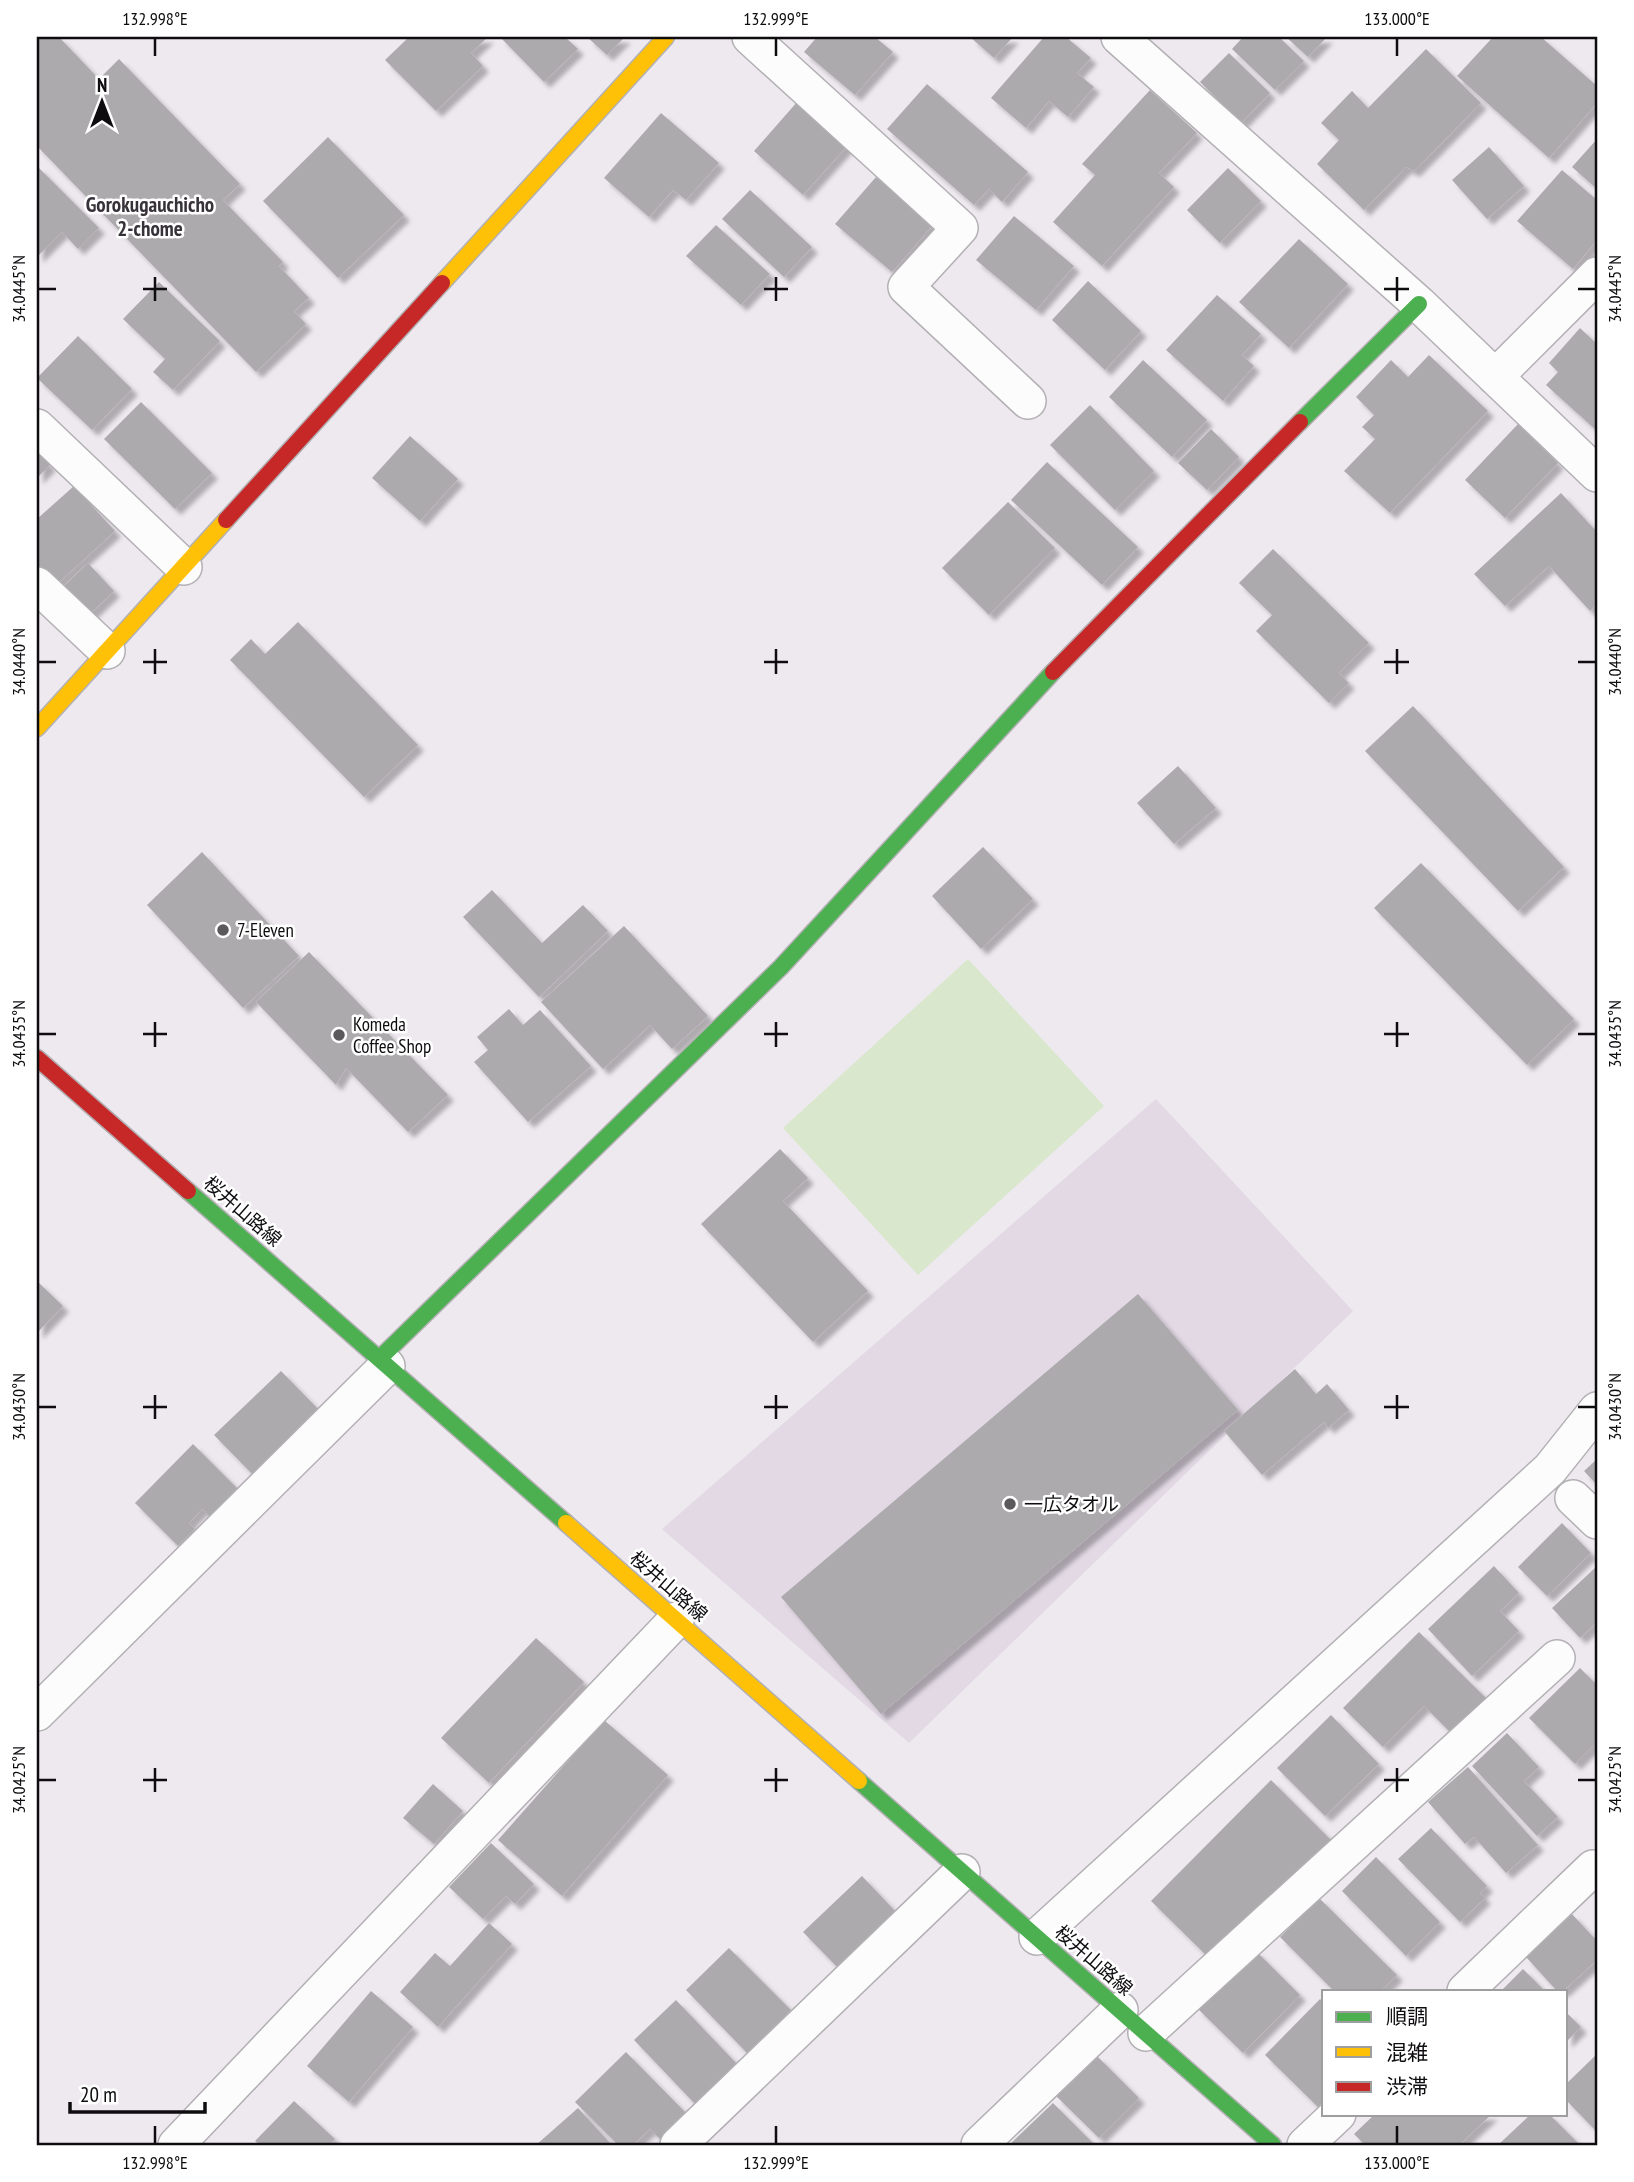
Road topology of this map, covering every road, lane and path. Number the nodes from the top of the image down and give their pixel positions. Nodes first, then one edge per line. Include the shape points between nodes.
1 (666, 37) edge
2 (750, 37) edge
3 (1138, 42) edge
4 (1597, 275) edge
5 (1419, 304) junction
6 (1495, 377) junction
7 (1028, 401) dead end
8 (37, 427) edge
9 (1597, 474) edge
10 (184, 567) junction
11 (37, 585) edge
12 (107, 651) junction
13 (37, 728) edge
14 (37, 1058) edge
15 (383, 1362) junction
16 (1597, 1410) edge
17 (676, 1620) junction
18 (1557, 1658) dead end
19 (37, 1713) edge
20 (1593, 1868) dead end
21 (962, 1872) junction
22 (1037, 1937) junction
23 (1466, 1990) edge
24 (1120, 2010) junction
25 (1146, 2034) junction
26 (1336, 2116) edge
27 (176, 2145) edge
28 (678, 2145) edge
29 (979, 2145) edge
30 (1273, 2145) edge
31 (1305, 2145) edge

1 - 10 street
2 - 7 street via 960,228 906,287
3 - 5 street
4 - 6 street
5 - 6 street
5 - 15 street via 1092,629 781,967
6 - 9 street
8 - 10 street
10 - 12 street
11 - 12 street
12 - 13 street
14 - 15 street, 桜井山路線
15 - 17 street, 桜井山路線
15 - 19 street
16 - 22 street via 1550,1469
17 - 21 street, 桜井山路線
17 - 27 street
18 - 25 street
20 - 23 street
21 - 22 street, 桜井山路線
21 - 28 street
22 - 24 street, 桜井山路線
24 - 25 street, 桜井山路線
24 - 29 street
25 - 30 street, 桜井山路線
26 - 31 street

